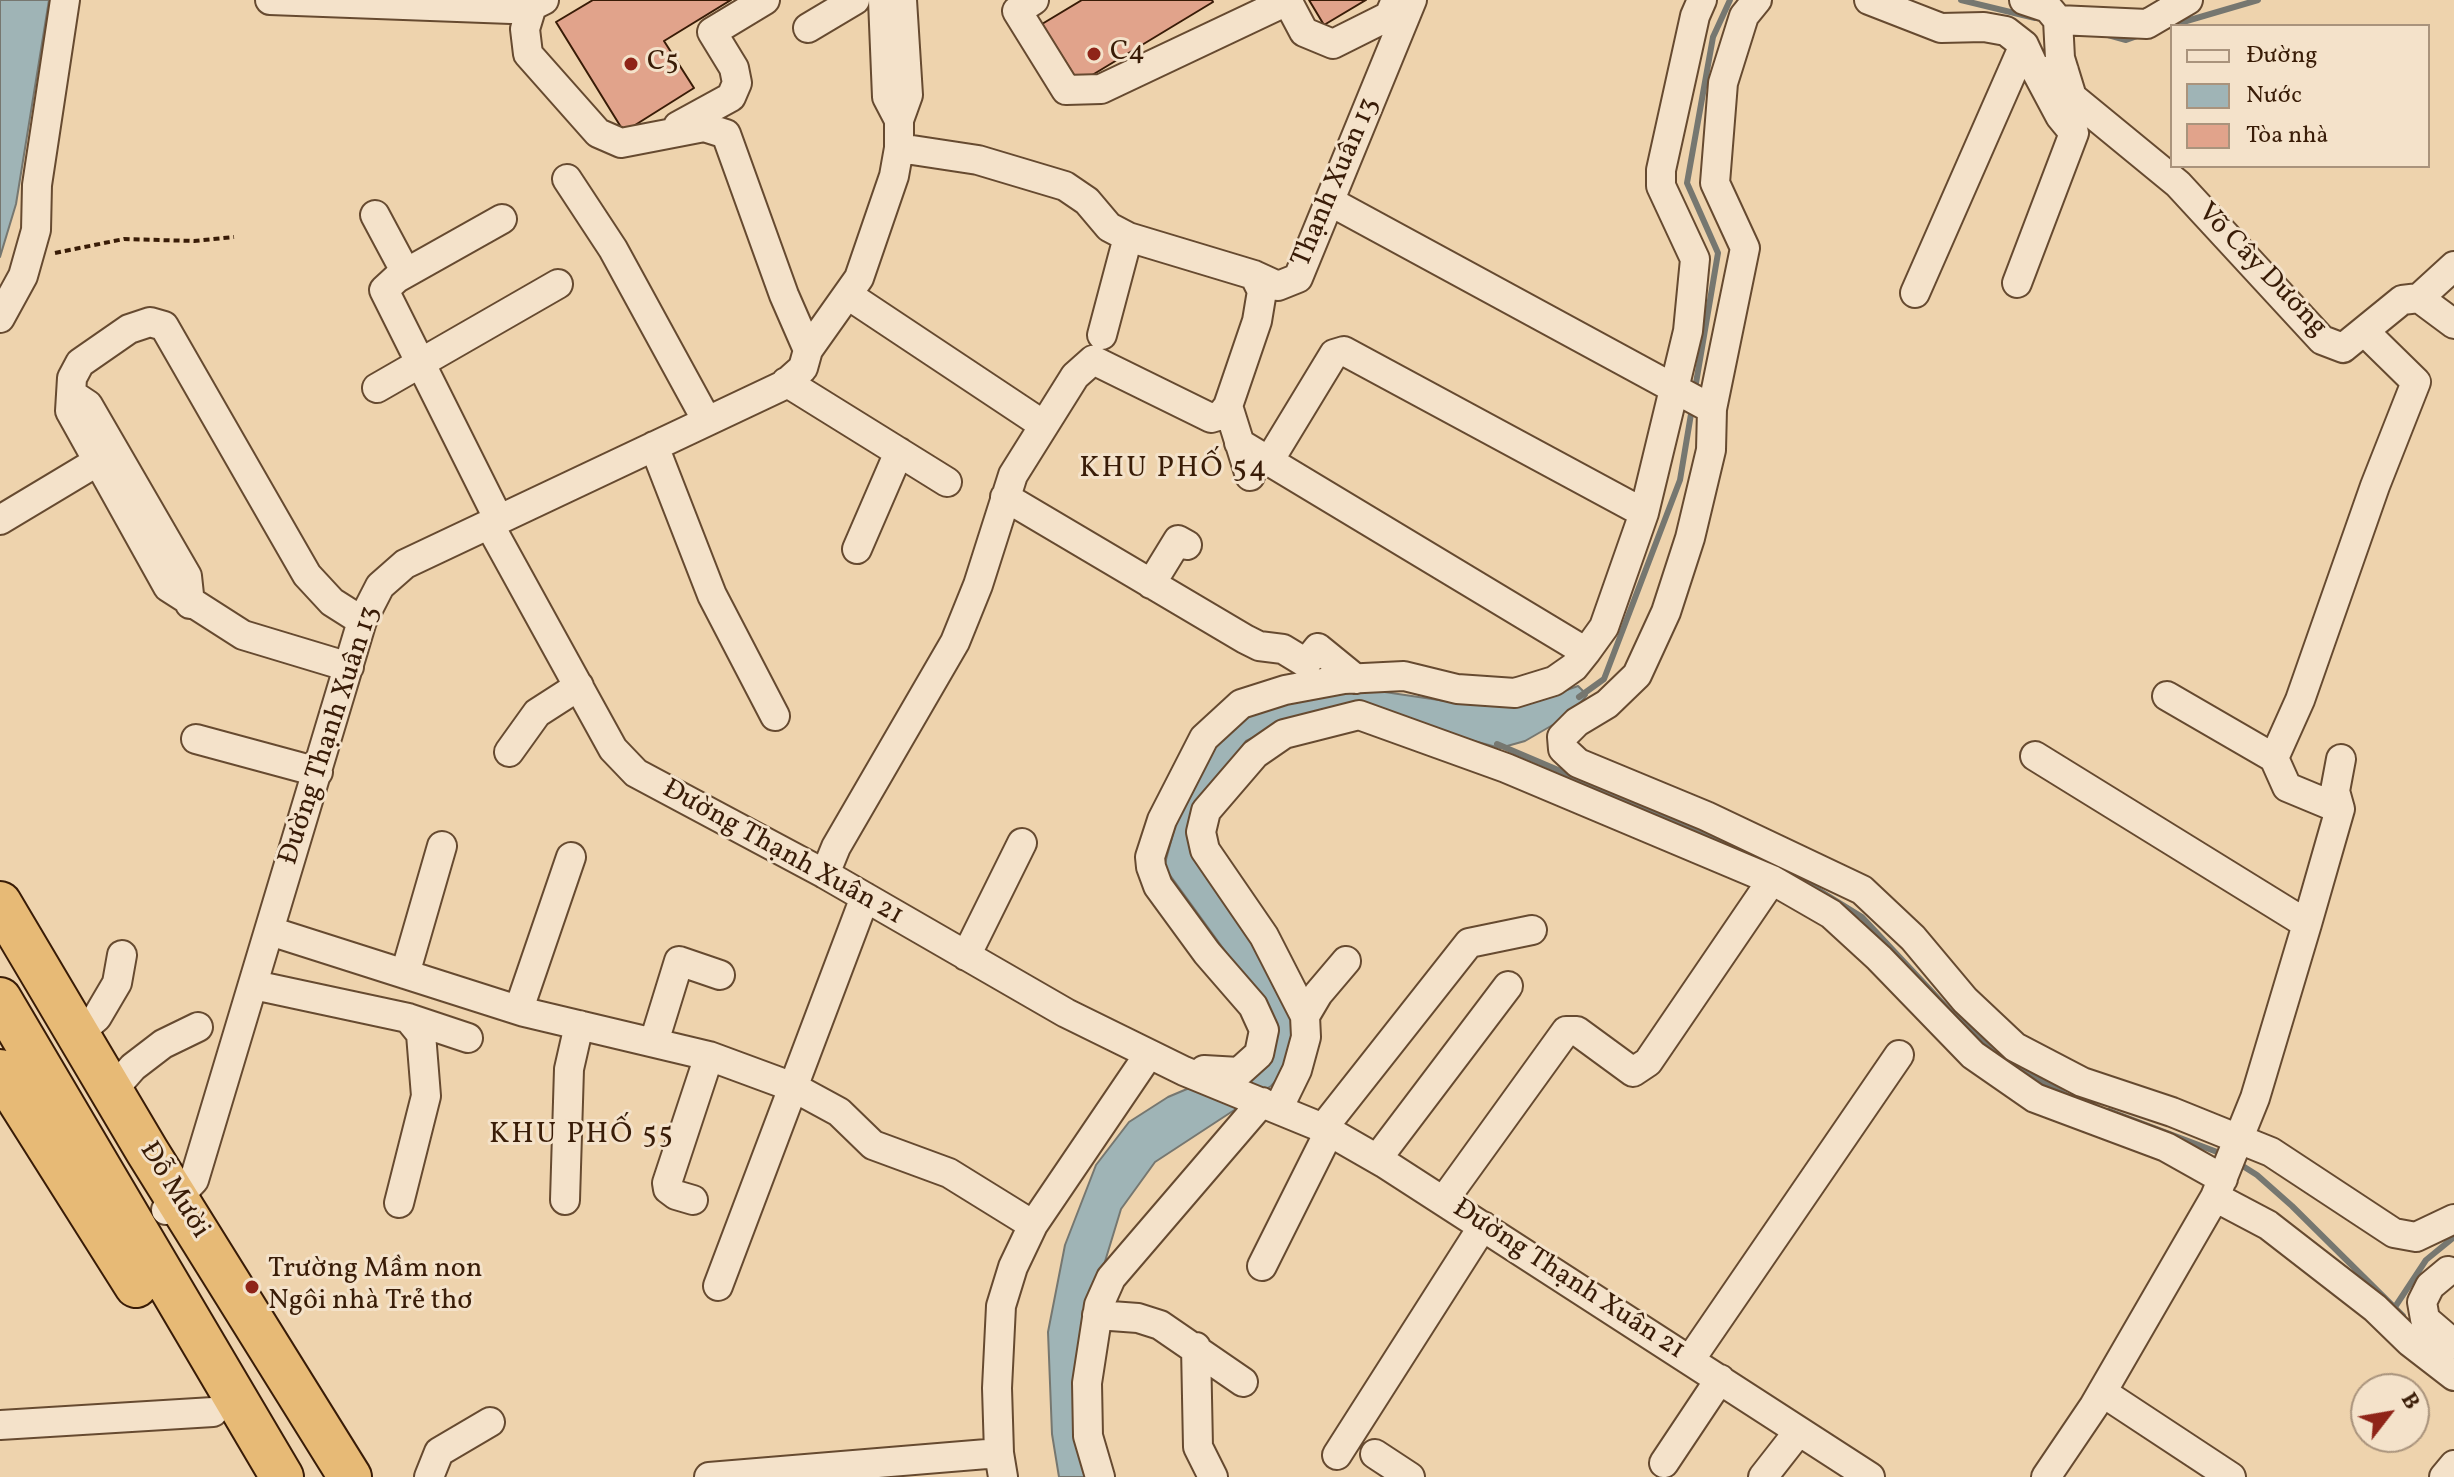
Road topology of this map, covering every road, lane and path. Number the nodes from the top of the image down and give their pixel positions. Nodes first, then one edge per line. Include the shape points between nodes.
1 (65, 0) edge
2 (270, 0) edge
3 (765, 0) edge
4 (855, 0) edge
5 (883, 0) edge
6 (902, 0) edge
7 (1034, 0) edge
8 (1287, 0) edge
9 (1396, 0) edge
10 (1412, 0) edge
11 (1702, 0) edge
12 (1757, 0) edge
13 (1869, 0) edge
14 (2024, 0) edge
15 (2188, 0) edge
16 (538, 3) edge
17 (2058, 20) junction
18 (808, 28) dead end
19 (2024, 45) junction
20 (2053, 67) junction
21 (899, 120) junction
22 (661, 135) junction
23 (899, 148) junction
24 (567, 179) dead end
25 (1331, 202) junction
26 (375, 215) dead end
27 (502, 219) dead end
28 (234, 237) dead end
29 (1128, 237) junction
30 (28, 257) junction
31 (2454, 266) edge
32 (406, 273) junction
33 (1254, 275) junction
34 (2017, 283) dead end
35 (558, 284) dead end
36 (1915, 293) dead end
37 (848, 295) junction
38 (2419, 298) junction
39 (0, 318) edge
40 (2454, 324) edge
41 (2366, 333) junction
42 (1102, 335) dead end
43 (808, 350) junction
44 (420, 364) junction
45 (786, 382) junction
46 (377, 388) dead end
47 (1673, 389) junction
48 (1228, 406) junction
49 (1712, 409) junction
50 (707, 421) junction
51 (1042, 424) junction
52 (654, 446) junction
53 (899, 452) junction
54 (105, 457) junction
55 (1260, 469) junction
56 (947, 482) dead end
57 (1005, 497) junction
58 (1644, 513) junction
59 (0, 520) edge
60 (494, 522) junction
61 (1187, 545) dead end
62 (857, 549) dead end
63 (1151, 584) junction
64 (362, 621) junction
65 (1586, 652) junction
66 (349, 667) junction
67 (1356, 679) junction
68 (579, 686) junction
69 (2167, 696) dead end
70 (775, 716) dead end
71 (196, 739) dead end
72 (509, 752) dead end
73 (2035, 756) dead end
74 (2274, 758) junction
75 (2341, 759) dead end
76 (318, 772) junction
77 (2340, 809) junction
78 (1022, 843) dead end
79 (442, 846) dead end
80 (571, 857) dead end
81 (825, 874) junction
82 (1772, 880) junction
83 (865, 897) junction
84 (1, 912) edge
85 (2307, 924) junction
86 (1532, 930) dead end
87 (270, 931) junction
88 (122, 955) dead end
89 (966, 956) junction
90 (1346, 961) dead end
91 (405, 974) junction
92 (720, 975) dead end
93 (254, 985) junction
94 (1508, 986) dead end
95 (0, 999) edge
96 (524, 1012) junction
97 (1305, 1016) junction
98 (408, 1018) junction
99 (579, 1025) junction
100 (198, 1027) dead end
101 (79, 1033) junction
102 (468, 1038) dead end
103 (654, 1042) junction
104 (1149, 1054) junction
105 (1899, 1055) dead end
106 (709, 1056) junction
107 (1180, 1069) junction
108 (793, 1087) junction
109 (112, 1091) junction
110 (6, 1094) edge
111 (1265, 1104) junction
112 (1326, 1130) junction
113 (1377, 1159) junction
114 (2228, 1166) junction
115 (565, 1200) dead end
116 (693, 1200) dead end
117 (1444, 1200) junction
118 (399, 1203) dead end
119 (171, 1206) junction
120 (2454, 1219) edge
121 (1033, 1225) junction
122 (1483, 1226) junction
123 (2436, 1258) edge
124 (1262, 1266) dead end
125 (718, 1286) dead end
126 (1097, 1315) junction
127 (2454, 1344) edge
128 (1196, 1347) junction
129 (1690, 1360) junction
130 (2454, 1376) edge
131 (1720, 1379) junction
132 (1243, 1382) dead end
133 (2102, 1392) junction
134 (224, 1405) junction
135 (490, 1422) dead end
136 (0, 1425) edge
137 (1799, 1431) junction
138 (1375, 1454) dead end
139 (1337, 1455) dead end
140 (1664, 1463) dead end
141 (1001, 1465) edge
142 (2454, 1465) edge
143 (253, 1477) edge
144 (282, 1477) edge
145 (321, 1477) edge
146 (350, 1477) edge
147 (429, 1477) edge
148 (709, 1477) edge
149 (1100, 1477) edge
150 (1213, 1477) edge
151 (1410, 1477) edge
152 (1763, 1477) edge
153 (1870, 1477) edge
154 (2046, 1477) edge
155 (2231, 1477) edge
156 (2444, 1477) edge

1 - 30 street via 37,185 36,230
2 - 16 street via 511,9
3 - 22 street via 712,32 734,68 737,83 731,97
4 - 18 street
5 - 21 street via 887,97
6 - 21 street via 908,95
7 - 8 street via 1017,11 1066,90 1101,89
8 - 9 street via 1304,32 1333,44 1389,16
10 - 25 street, Thạnh Xuân 13
11 - 47 street via 1661,170 1661,186 1695,259 1688,331
12 - 49 street via 1744,16 1723,83 1715,183 1745,248
13 - 19 street via 1941,28 2006,31
14 - 17 street via 2048,8
15 - 17 street via 2147,24
16 - 22 street via 525,29 528,54 598,133 621,143
17 - 20 street
19 - 20 street
19 - 36 street
20 - 34 street via 2060,116 2074,133
20 - 41 street, Võ Cây Dương via 2072,97 2178,184 2322,340 2343,348
21 - 23 street
22 - 43 street via 716,128 732,142
23 - 29 street, Thạnh Xuân 13 via 978,160 1065,186 1087,201 1109,227
23 - 37 street via 859,278
24 - 50 street via 613,249
25 - 33 street, Thạnh Xuân 13 via 1298,278 1278,286
25 - 47 street
26 - 32 street
27 - 32 street
28 - 30 path via 124,239
29 - 33 street, Thạnh Xuân 13
29 - 42 street
30 - 39 street
31 - 38 street, Võ Cây Dương
32 - 44 street, Đường Thạnh Xuân 21 via 384,290
33 - 48 street via 1262,291 1257,321
35 - 44 street
37 - 43 street
37 - 51 street
38 - 40 street
38 - 41 street, Võ Cây Dương via 2402,300
41 - 74 street via 2416,382
43 - 45 street, Đường Thạnh Xuân 13 via 803,368
44 - 46 street
44 - 60 street, Đường Thạnh Xuân 21
45 - 50 street, Đường Thạnh Xuân 13
45 - 53 street
47 - 49 street
47 - 58 street
48 - 51 street via 1211,418 1093,360 1075,376
48 - 55 street via 1239,443
49 - 114 street via 1711,450 1690,538 1655,639 1637,675 1562,737 1563,749 1578,763 1862,890 2015,1047
50 - 52 street, Đường Thạnh Xuân 13
51 - 57 street
52 - 60 street, Đường Thạnh Xuân 13
52 - 70 street via 712,595
53 - 56 street
53 - 62 street
54 - 59 street
54 - 64 street via 70,411 72,378 90,354 129,329 150,322 164,326 307,575 332,602
54 - 66 street via 168,587 243,635
55 - 58 street via 1334,354 1344,351
55 - 65 street
57 - 63 street
57 - 81 street via 955,642
58 - 65 street via 1604,627
60 - 64 street, Đường Thạnh Xuân 13 via 391,573
60 - 68 street, Đường Thạnh Xuân 21
61 - 63 street via 1178,540
63 - 67 street via 1259,646 1283,649 1306,663 1318,648
64 - 66 street, Đường Thạnh Xuân 13
65 - 67 street via 1554,681 1515,693 1457,689 1404,676
66 - 76 street, Đường Thạnh Xuân 13
67 - 107 street via 1285,690 1241,704 1204,738 1180,779 1150,857 1154,877 1207,953 1253,1006 1264,1030 1259,1054 1239,1072 1189,1065
68 - 72 street via 537,713
68 - 81 street, Đường Thạnh Xuân 21 via 613,749 636,773
69 - 74 street
71 - 76 street
73 - 85 street
74 - 77 street via 2287,787
75 - 77 street via 2335,791
76 - 87 street, Đường Thạnh Xuân 13
77 - 85 street
78 - 89 street
79 - 91 street
80 - 96 street via 521,1003
81 - 83 street, Đường Thạnh Xuân 21
82 - 97 street via 1400,728 1359,715 1324,722 1284,734 1255,754 1206,811 1201,832 1205,850 1264,936
82 - 114 street via 1831,914 1973,1055 2035,1098
82 - 117 street via 1648,1062 1633,1072 1577,1031 1566,1031
83 - 89 street, Đường Thạnh Xuân 21
83 - 108 street
84 - 101 highway, Đỗ Mười
84 - 119 highway, Đỗ Mười
85 - 114 street via 2255,1098
86 - 112 street via 1469,943
87 - 91 street
87 - 93 street, Đường Thạnh Xuân 13
88 - 101 street via 117,983 97,1017
89 - 104 street, Đường Thạnh Xuân 21
90 - 97 street
91 - 96 street
92 - 103 street via 679,961
93 - 98 street
93 - 119 street, Đường Thạnh Xuân 13 via 194,1180
94 - 113 street
95 - 134 highway, Đỗ Mười
96 - 99 street
97 - 111 street via 1306,1037 1297,1070
98 - 102 street
98 - 118 street via 421,1034 426,1096
99 - 103 street
99 - 115 street via 569,1069
100 - 109 street via 163,1044
101 - 109 highway, Đỗ Mười
103 - 106 street
104 - 107 street, Đường Thạnh Xuân 21
104 - 121 street
105 - 129 street
106 - 108 street
106 - 116 street via 667,1183 676,1195
107 - 111 street, Đường Thạnh Xuân 21
108 - 121 street via 839,1112 873,1145 949,1173
108 - 125 street
109 - 119 highway, Đỗ Mười
110 - 134 highway, Đỗ Mười
111 - 112 street, Đường Thạnh Xuân 21
111 - 126 street via 1111,1278
112 - 113 street, Đường Thạnh Xuân 21
112 - 124 street
113 - 117 street, Đường Thạnh Xuân 21
114 - 123 street via 2271,1152
114 - 130 street via 2268,1225
114 - 133 street
117 - 122 street, Đường Thạnh Xuân 21
119 - 145 highway, Đỗ Mười
119 - 146 highway, Đỗ Mười
120 - 123 street
121 - 141 street via 1001,1306
122 - 129 street, Đường Thạnh Xuân 21
122 - 139 street
123 - 127 street via 2422,1302 2425,1319
126 - 128 street via 1149,1320
126 - 149 street via 1087,1383 1088,1436
128 - 132 street
128 - 150 street via 1198,1447
129 - 131 street, Đường Thạnh Xuân 21
131 - 137 street, Đường Thạnh Xuân 21
131 - 140 street
133 - 154 street
133 - 155 street
134 - 136 street
134 - 143 highway, Đỗ Mười
134 - 144 highway, Đỗ Mười
135 - 147 street via 439,1452
137 - 152 street
137 - 153 street, Đường Thạnh Xuân 21
138 - 151 street
141 - 148 street
142 - 156 street

